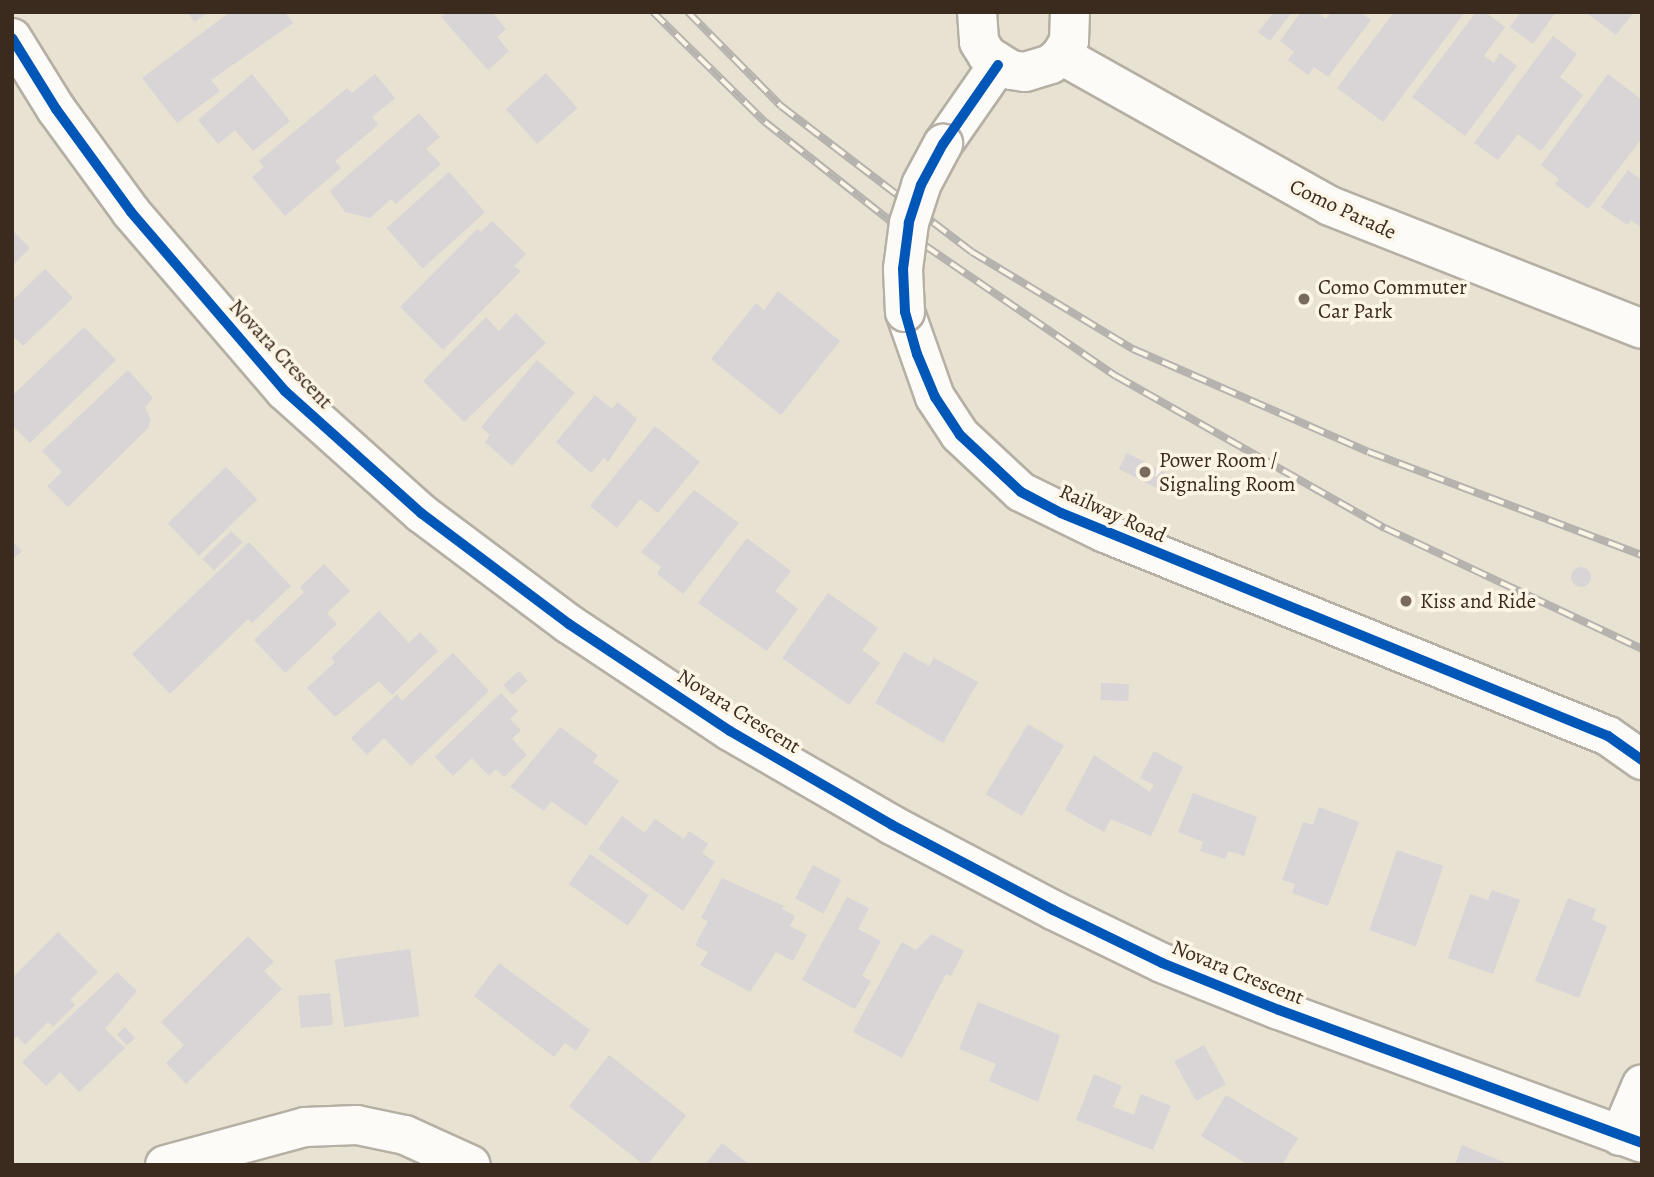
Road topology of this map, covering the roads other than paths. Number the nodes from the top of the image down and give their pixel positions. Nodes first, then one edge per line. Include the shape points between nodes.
1 (978, 12) edge
2 (1070, 12) edge
3 (12, 38) edge
4 (1061, 55) junction
5 (998, 65) junction
6 (1642, 329) edge
7 (1642, 760) edge
8 (1642, 1084) edge
9 (1631, 1140) edge
10 (165, 1165) edge
11 (471, 1165) edge

1 - 5 street via 979,42
2 - 4 street via 1069,41
3 - 9 street, Novara Crescent via 56,109 131,212 285,391 421,513 569,624 730,731 892,825 1162,963
4 - 5 street via 1038,70
4 - 6 street, Como Parade via 1331,206
5 - 7 street, Railway Road, bridge via 920,185 903,269 905,312 934,397 960,435 1021,492 1105,533 1608,736
8 - 9 street
10 - 11 street via 305,1127 357,1125 405,1135

